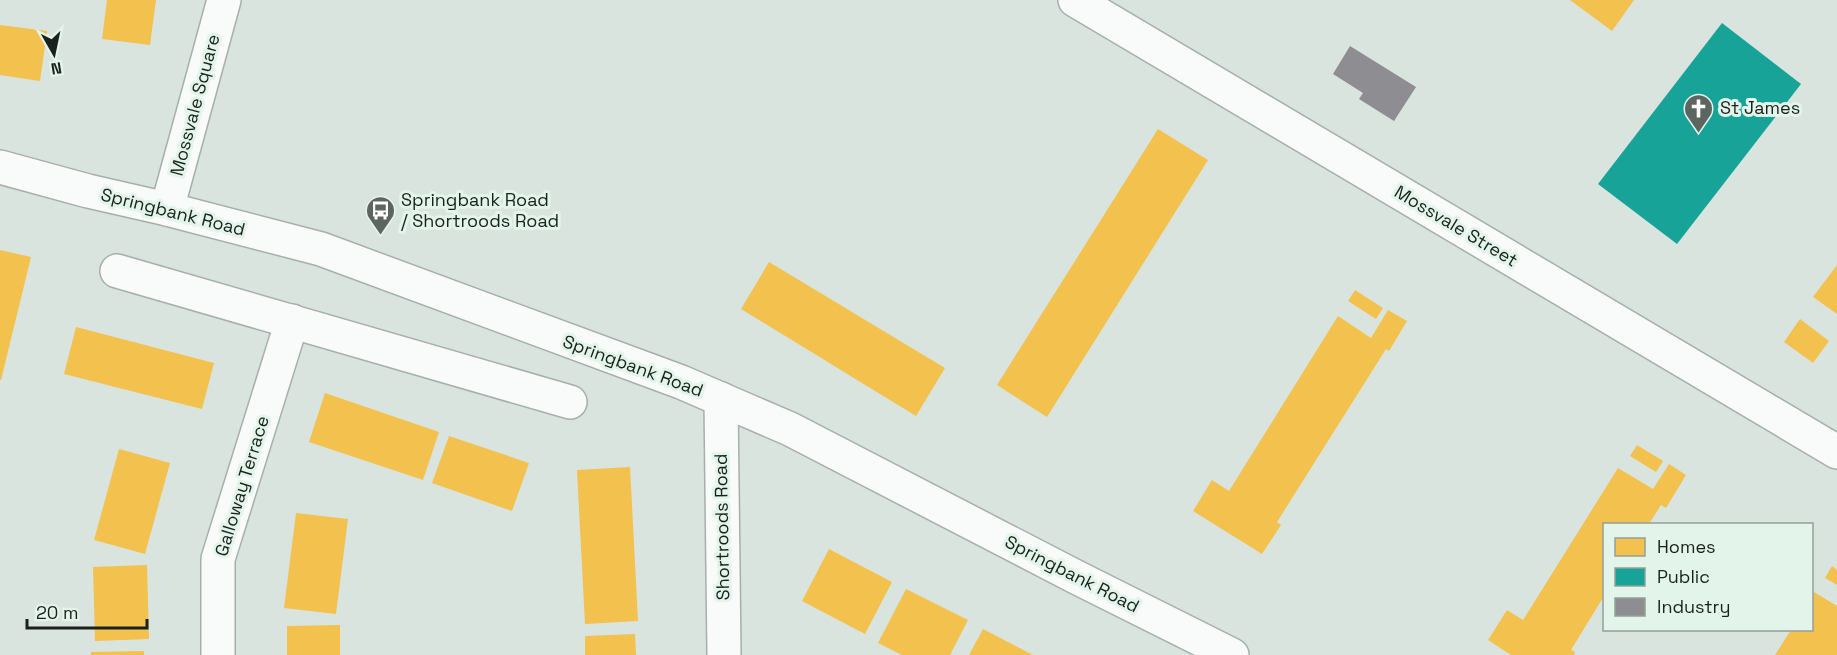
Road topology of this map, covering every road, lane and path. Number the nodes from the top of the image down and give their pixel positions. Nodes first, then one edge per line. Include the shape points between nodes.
1 (224, 0) edge
2 (1075, 0) edge
3 (0, 167) edge
4 (167, 209) junction
5 (117, 271) dead end
6 (292, 321) junction
7 (721, 399) junction
8 (570, 402) dead end
9 (1837, 452) edge
10 (218, 655) edge
11 (724, 655) edge
12 (1232, 655) edge

1 - 4 street, Mossvale Square
2 - 9 street, Mossvale Street
3 - 4 street, Springbank Road
4 - 7 street, Springbank Road via 321,249
5 - 6 street
6 - 8 street
6 - 10 street, Galloway Terrace via 218,559
7 - 11 street, Shortroods Road
7 - 12 street, Springbank Road via 790,429

